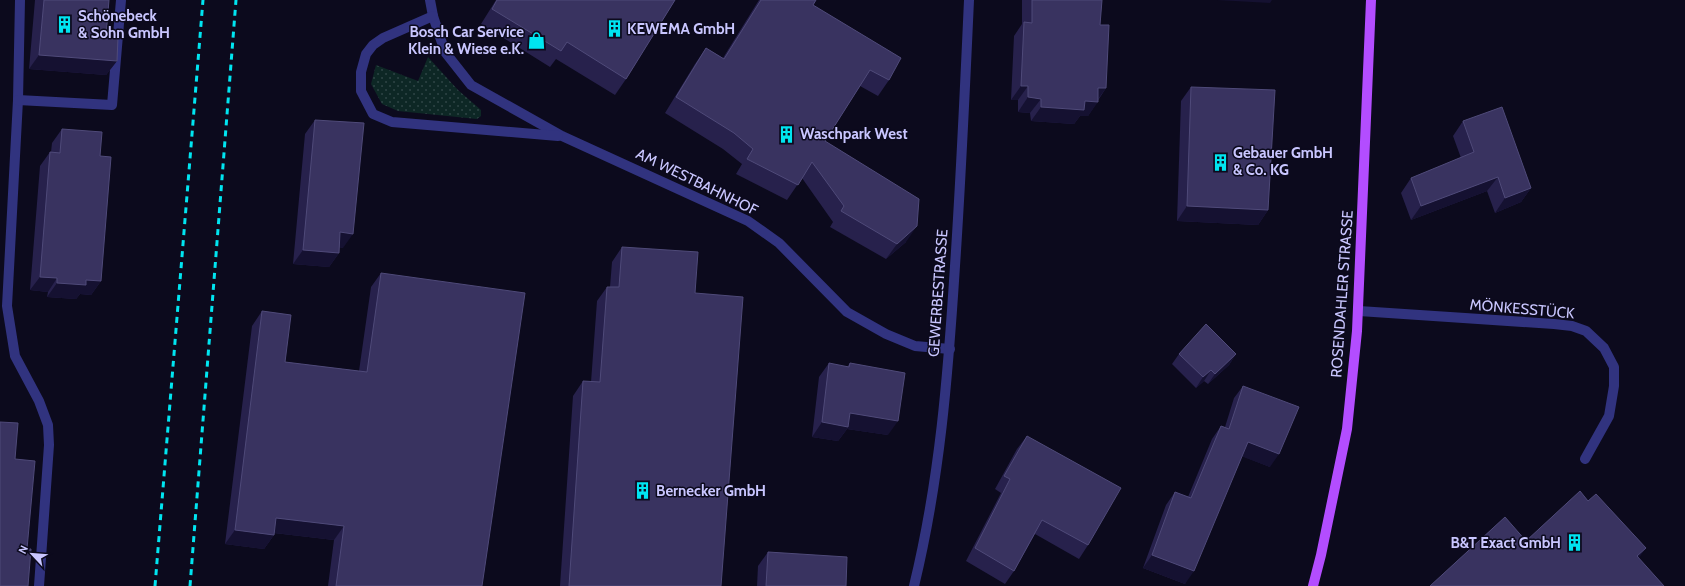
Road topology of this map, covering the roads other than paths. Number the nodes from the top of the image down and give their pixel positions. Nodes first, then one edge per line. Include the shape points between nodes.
1 (20, 0) edge
2 (121, 0) edge
3 (430, 0) edge
4 (969, 0) edge
5 (1371, 0) edge
6 (433, 16) junction
7 (18, 100) junction
8 (562, 136) junction
9 (1359, 311) junction
10 (950, 349) junction
11 (1585, 459) dead end
12 (39, 586) edge
13 (914, 586) edge
14 (1313, 586) edge

1 - 7 street
2 - 7 street via 112,105
3 - 6 street, AM WESTBAHNHOF
4 - 10 street, GEWERBESTRASSE
5 - 9 main road, ROSENDAHLER STRASSE
6 - 8 street, AM WESTBAHNHOF via 445,52 471,85
6 - 8 street, AM WESTBAHNHOF via 383,38 366,54 361,72 361,90 373,114 392,122
7 - 12 street via 7,306 15,356 39,401 48,425 49,445
8 - 10 street, AM WESTBAHNHOF via 748,221 779,243 847,312 886,334 915,346
9 - 11 street, MÖNKESSTÜCK via 1554,324 1586,331 1604,348 1614,367 1614,386 1609,416
9 - 14 main road, ROSENDAHLER STRASSE via 1347,429
10 - 13 street, GEWERBESTRASSE via 932,503

